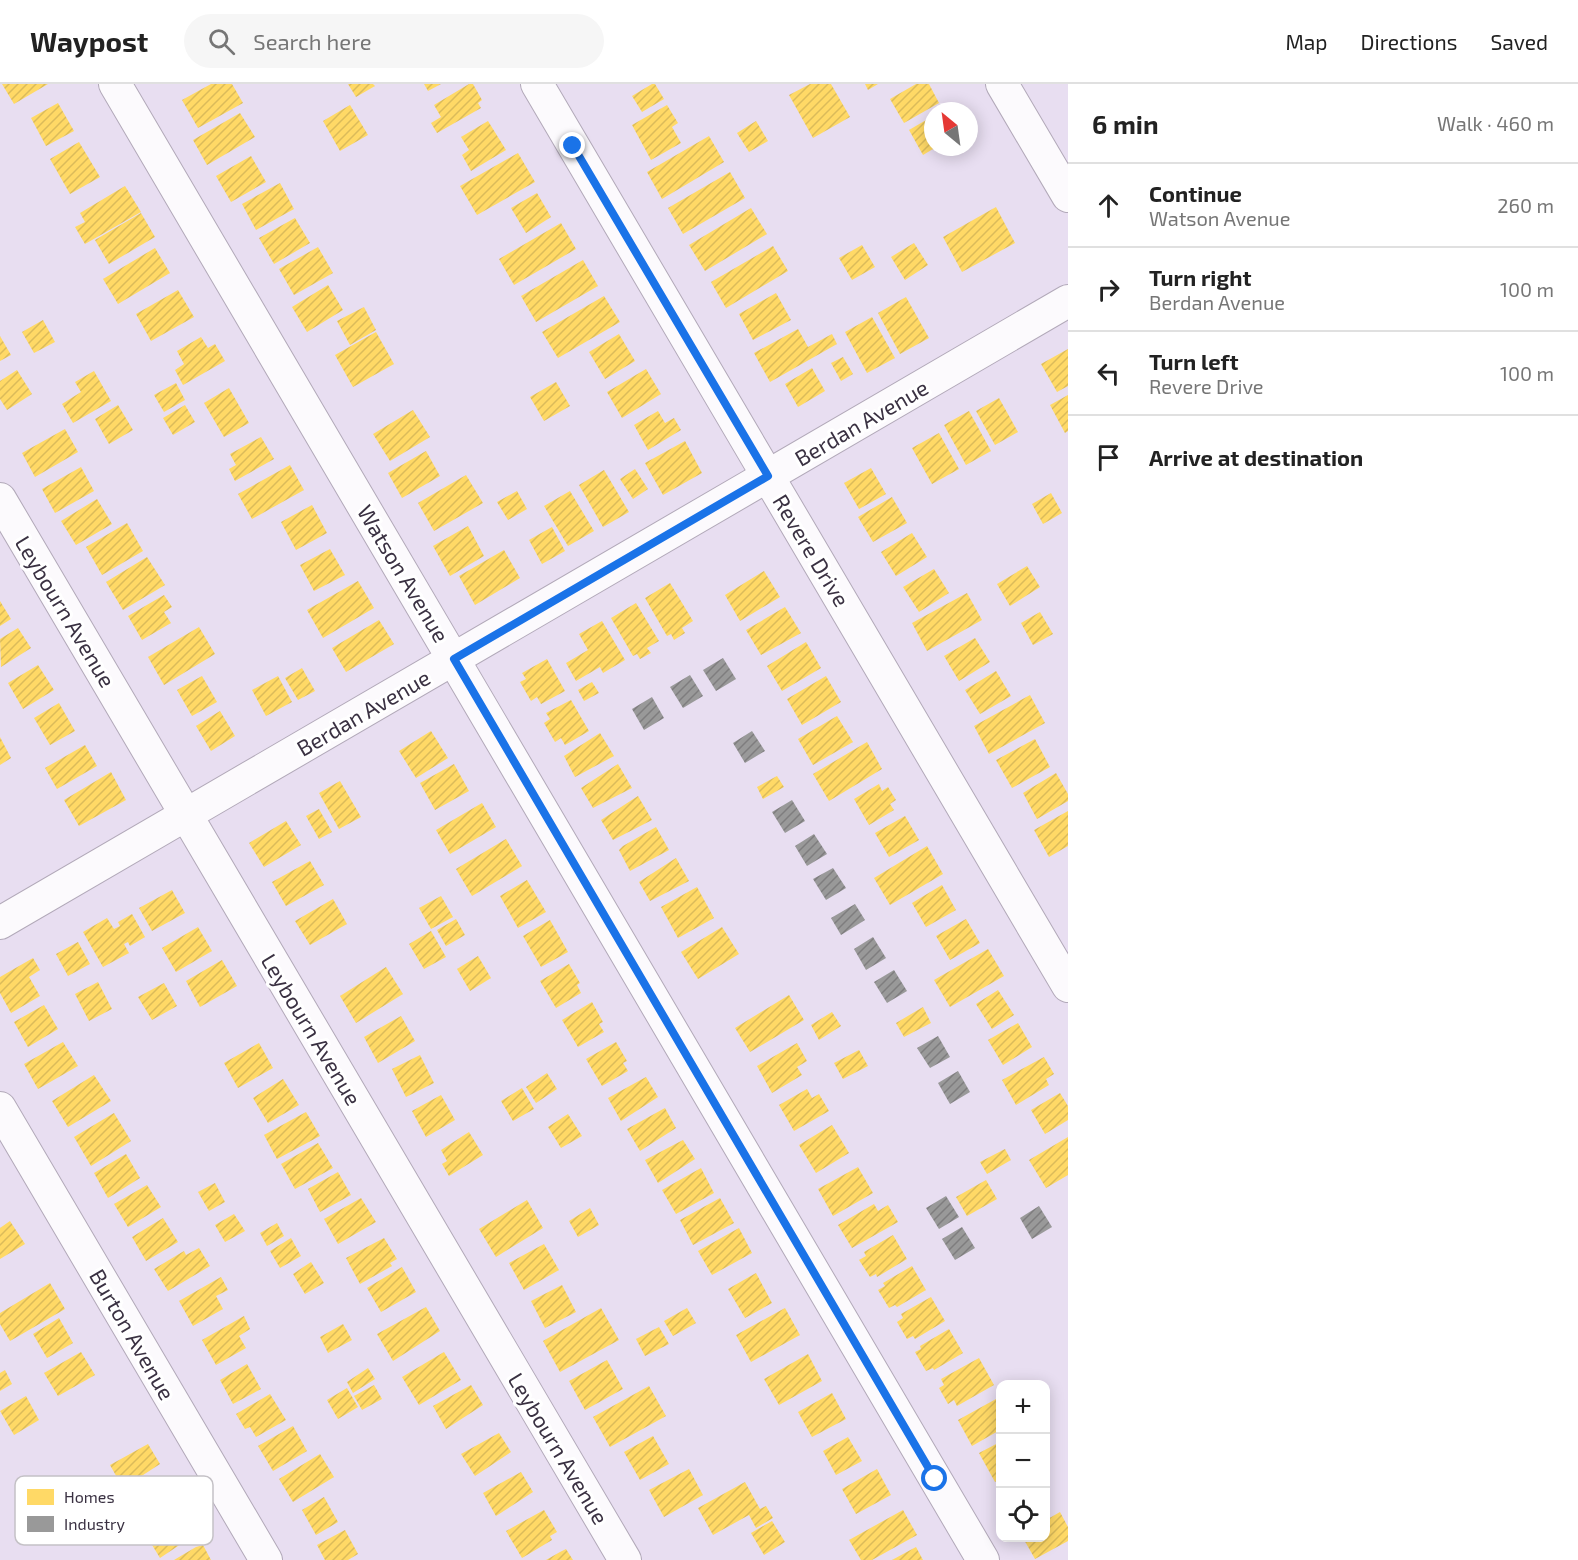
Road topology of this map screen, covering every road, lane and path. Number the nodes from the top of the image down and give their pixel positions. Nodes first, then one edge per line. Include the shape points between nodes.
1 (115, 84) edge
2 (537, 84) edge
3 (1002, 84) edge
4 (1068, 196) edge
5 (1068, 302) edge
6 (768, 476) junction
7 (0, 499) edge
8 (454, 659) junction
9 (186, 815) junction
10 (0, 923) edge
11 (1068, 986) edge
12 (0, 1108) edge
13 (266, 1560) edge
14 (625, 1560) edge
15 (983, 1560) edge

1 - 8 street, Watson Avenue
2 - 6 street, Revere Drive
3 - 4 street
5 - 6 street, Berdan Avenue
6 - 8 street, Berdan Avenue
6 - 11 street, Revere Drive
7 - 9 street, Leybourn Avenue
8 - 9 street, Berdan Avenue
8 - 15 street, Watson Avenue
9 - 10 street, Berdan Avenue
9 - 14 street, Leybourn Avenue
12 - 13 street, Burton Avenue

